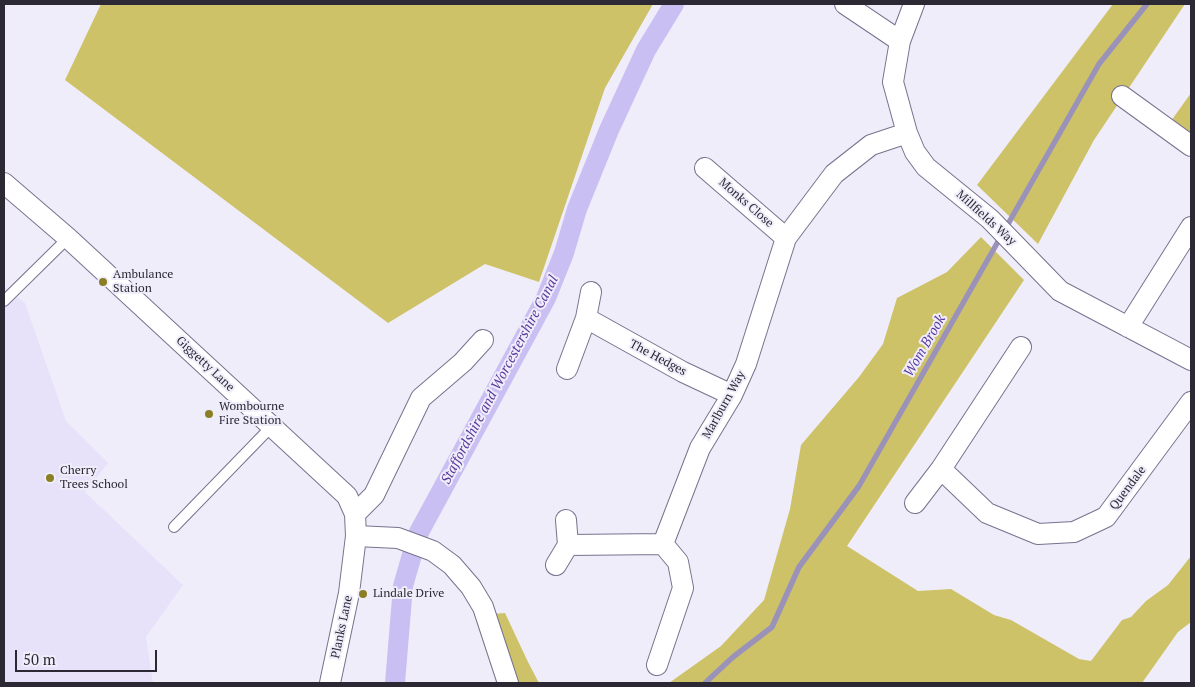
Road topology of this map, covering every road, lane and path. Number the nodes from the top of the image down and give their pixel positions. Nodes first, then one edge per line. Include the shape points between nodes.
1 (845, 4) edge
2 (914, 4) edge
3 (900, 41) junction
4 (1122, 96) dead end
5 (907, 134) junction
6 (1191, 146) edge
7 (705, 168) dead end
8 (4, 183) edge
9 (1191, 227) edge
10 (68, 238) junction
11 (786, 238) junction
12 (592, 292) dead end
13 (4, 302) edge
14 (586, 318) junction
15 (1128, 327) junction
16 (483, 340) dead end
17 (1021, 347) dead end
18 (1191, 360) edge
19 (567, 369) dead end
20 (732, 395) junction
21 (1191, 402) edge
22 (272, 426) junction
23 (941, 469) junction
24 (914, 503) dead end
25 (355, 514) junction
26 (566, 520) dead end
27 (174, 527) dead end
28 (356, 536) junction
29 (664, 544) junction
30 (568, 545) junction
31 (556, 565) dead end
32 (352, 571) joint
33 (657, 666) dead end
34 (330, 683) edge
35 (508, 683) edge

1 - 3 street
2 - 3 street, Millfields Way
3 - 5 street, Millfields Way via 893,82
4 - 6 street
5 - 11 street, Marlburn Way via 871,145 834,174
5 - 15 street, Millfields Way via 926,167 990,219 1060,291
7 - 11 street, Monks Close
8 - 10 street, Giggetty Lane
9 - 15 street
10 - 13 lane
10 - 22 street, Giggetty Lane
11 - 20 street, Marlburn Way via 746,364
12 - 14 street
14 - 19 street
14 - 20 street, The Hedges via 682,372
15 - 18 street, Millfields Way
16 - 25 street via 464,362 421,398 374,495
17 - 23 street
20 - 29 street, Marlburn Way via 700,448
21 - 23 street, Quendale via 1106,517 1074,532 1038,534 987,513
22 - 25 street, Giggetty Lane via 347,496
22 - 27 lane
23 - 24 street
25 - 28 street, Giggetty Lane
26 - 30 street
28 - 32 street, Giggetty Lane
28 - 35 street via 398,538 433,551 452,565 471,587 490,625
29 - 30 street
29 - 33 street via 678,562 683,588
30 - 31 street
32 - 34 street, Planks Lane

